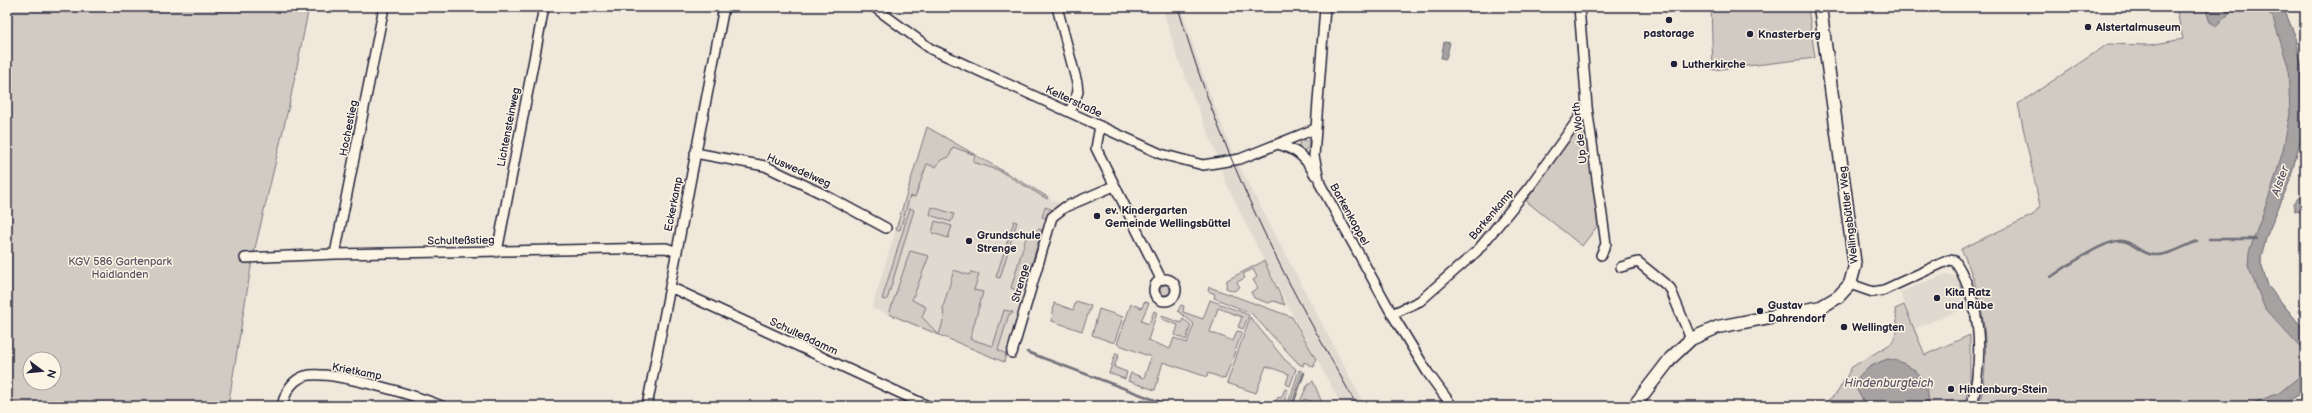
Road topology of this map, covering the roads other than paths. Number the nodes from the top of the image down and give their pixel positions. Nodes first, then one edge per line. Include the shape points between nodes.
1 (384, 7) edge
2 (544, 7) edge
3 (724, 7) edge
4 (874, 7) edge
5 (1056, 7) edge
6 (1325, 7) edge
7 (1579, 7) edge
8 (1820, 7) edge
9 (1587, 107) junction
10 (1070, 112) junction
11 (1100, 126) junction
12 (1315, 129) junction
13 (1278, 144) junction
14 (695, 153) junction
15 (1320, 184) junction
16 (1114, 186) junction
17 (886, 228) dead end
18 (497, 252) junction
19 (677, 252) junction
20 (335, 254) junction
21 (1601, 256) dead end
22 (245, 258) dead end
23 (1621, 267) dead end
24 (1161, 279) dead end
25 (1850, 284) junction
26 (670, 287) junction
27 (1392, 314) junction
28 (1691, 339) junction
29 (1012, 353) dead end
30 (282, 406) edge
31 (442, 406) edge
32 (647, 406) edge
33 (928, 406) edge
34 (1452, 406) edge
35 (1634, 406) edge
36 (1972, 406) edge

1 - 20 street, Hochestieg
2 - 18 street, Lichtensteinweg
3 - 14 street, Eckerkamp
4 - 10 street, Kelterstraße via 931,49
5 - 10 street via 1077,83 1078,92
6 - 12 street, Barkenkoppel
7 - 9 street, Up de Worth
8 - 25 main road, Wellingsbüttler Weg via 1855,266
9 - 21 street, Up de Worth via 1606,244
9 - 27 street, Barkenkamp via 1530,186 1477,250 1420,301
10 - 11 street, Kelterstraße
11 - 13 street, Kelterstraße via 1161,154 1203,166 1240,158
11 - 16 street via 1096,148
12 - 13 street, Kelterstraße
12 - 15 street, Barkenkoppel via 1314,156
13 - 15 street via 1294,150 1308,160
14 - 17 street, Huswedelweg via 765,166
14 - 19 street, Eckerkamp
15 - 27 street, Barkenkoppel
16 - 24 street
16 - 29 street, Strenge via 1064,207 1052,217
18 - 19 street, Schulteßstieg via 666,248
18 - 20 street, Schulteßstieg
19 - 26 street, Eckerkamp
20 - 22 street, Schulteßstieg
23 - 28 street via 1638,262 1670,288
25 - 28 main road via 1838,297 1821,307 1718,327
25 - 36 street via 1873,292 1884,290 1949,260 1955,261 1966,278 1978,322 1980,350
26 - 32 street, Eckerkamp
26 - 33 street, Schulteßdamm
27 - 34 street, Barkenkoppel via 1428,373
28 - 35 main road via 1671,358
30 - 31 street, Krietkamp via 288,390 299,379 312,375 358,382

